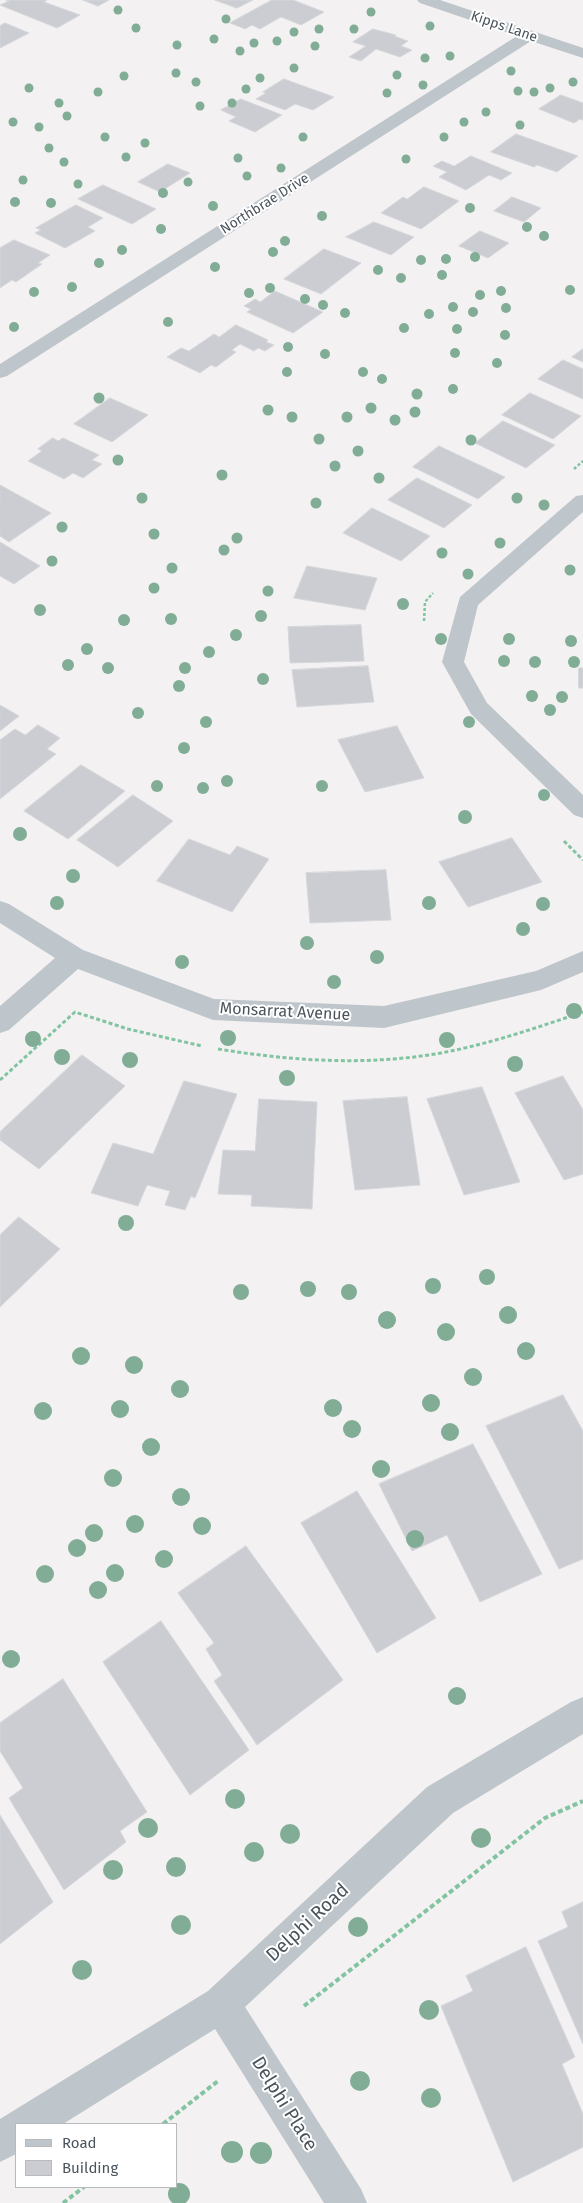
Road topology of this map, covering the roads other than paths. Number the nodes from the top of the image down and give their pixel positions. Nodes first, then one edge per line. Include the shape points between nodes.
1 (425, 0) edge
2 (529, 35) junction
3 (583, 53) edge
4 (0, 372) edge
5 (583, 500) edge
6 (583, 809) edge
7 (0, 911) edge
8 (74, 957) junction
9 (583, 961) edge
10 (0, 1022) edge
11 (583, 1714) edge
12 (221, 2004) junction
13 (29, 2123) edge
14 (15, 2132) edge
15 (0, 2142) edge
16 (347, 2203) edge

1 - 2 street, Kipps Lane
2 - 3 street, Kipps Lane
2 - 4 street, Northbrae Drive
5 - 6 street via 468,602 453,662 480,708
7 - 8 street, Monsarrat Avenue
8 - 9 street, Monsarrat Avenue via 214,1009 384,1017 541,980
8 - 10 street
11 - 12 street, Delphi Road via 440,1800
12 - 13 street, Delphi Road
12 - 16 street, Delphi Place
14 - 15 street

